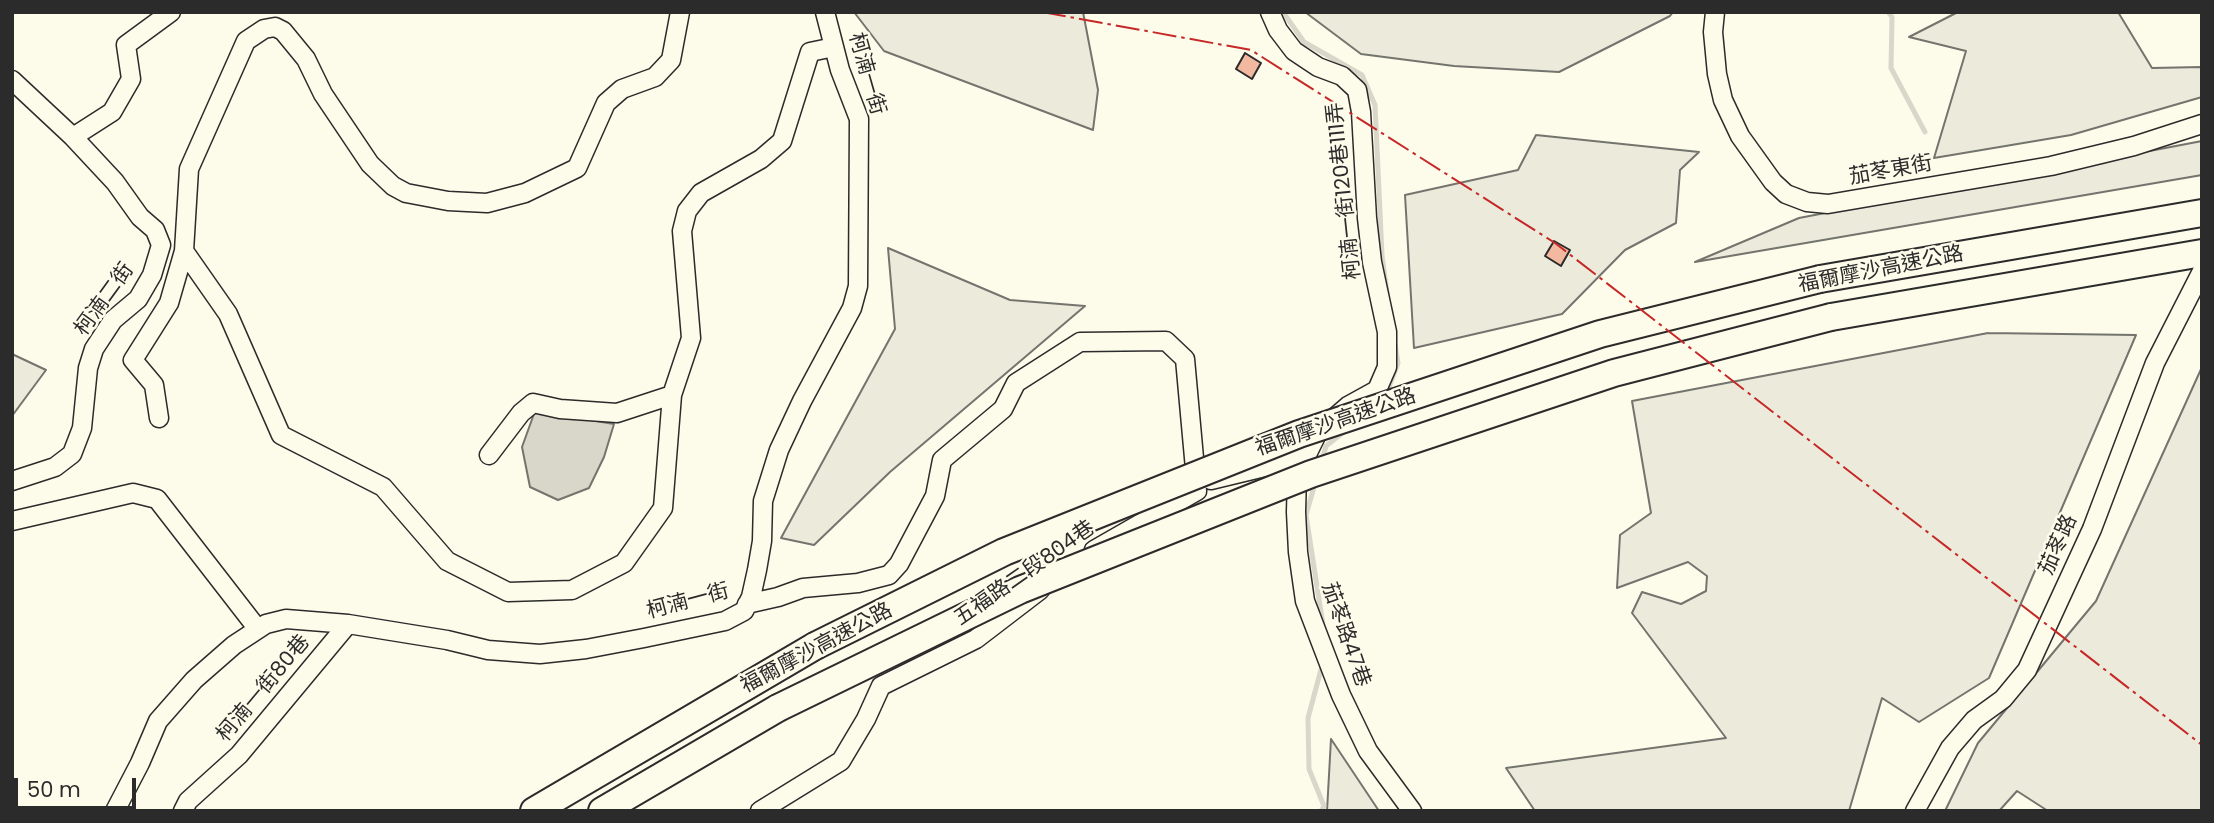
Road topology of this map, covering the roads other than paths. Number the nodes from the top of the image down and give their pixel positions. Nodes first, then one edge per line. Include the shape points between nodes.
1 (171, 12) edge
2 (680, 12) edge
3 (825, 12) edge
4 (1270, 12) edge
5 (1716, 12) edge
6 (834, 47) junction
7 (12, 80) edge
8 (2202, 124) edge
9 (73, 137) junction
10 (2202, 213) edge
11 (184, 251) junction
12 (2202, 253) edge
13 (2202, 271) edge
14 (672, 395) junction
15 (159, 418) dead end
16 (489, 456) dead end
17 (1306, 457) junction
18 (12, 481) edge
19 (1197, 483) junction
20 (12, 521) edge
21 (747, 604) junction
22 (348, 624) junction
23 (257, 628) junction
24 (115, 811) edge
25 (183, 811) edge
26 (534, 811) edge
27 (602, 811) edge
28 (760, 811) edge
29 (1412, 811) edge
30 (1915, 811) edge

1 - 9 street via 126,45 131,79 112,112
2 - 11 street via 671,60 655,76 622,89 606,103 577,168 525,193 487,202 448,201 393,186 370,164 323,94 306,59 283,31 264,29 246,41 189,169
3 - 6 street, 柯湳一街
4 - 17 street, 柯湳一街120巷111弄 via 1294,51 1342,76 1357,90 1372,262 1387,332 1387,367 1377,390 1318,432
5 - 8 street, 茄苳東街 via 1717,74 1740,136 1773,182 1786,194 1807,202 1828,204 2051,166
6 - 14 street via 810,52 782,141 761,159 701,193 687,211 682,231 691,338
6 - 21 street, 柯湳一街 via 859,120 858,286 852,308 779,450 763,500 762,541
7 - 9 street, 柯湳二街
9 - 18 street, 柯湳二街 via 155,230 162,245 138,299 113,320 94,349 82,428 72,454 55,467
10 - 26 highway, 福爾摩沙高速公路, bridge via 1820,279 1600,334 1299,433 1004,552 815,646
11 - 14 street via 228,314 281,435 383,487 447,561 508,592 572,590 624,563 663,508
11 - 15 street via 169,303 133,359 154,385
12 - 27 highway, 福爾摩沙高速公路, bridge via 1831,317 1614,373 1311,474 1020,590 778,708
13 - 30 street, 茄苳路 via 2155,363 2092,529 2027,670 1950,748
14 - 16 street via 617,413 533,403
17 - 19 street
17 - 29 street, 茄苳路47巷 via 1297,475 1296,512 1305,601 1368,751
19 - 21 street via 1185,359 1166,341 1080,341 1016,383 1003,409 942,460 935,496 889,575 803,588
19 - 28 street, 五福路二段804巷 via 1197,491 1097,548 976,639 881,686 841,761
20 - 23 street via 133,493 157,499
21 - 22 street, 柯湳一街 via 744,611 725,621 540,654 488,650
22 - 23 street, 柯湳一街 via 286,619
22 - 25 street, 柯湳一街80巷 via 240,755 188,801
23 - 24 street, 柯湳一街 via 194,680 158,721

